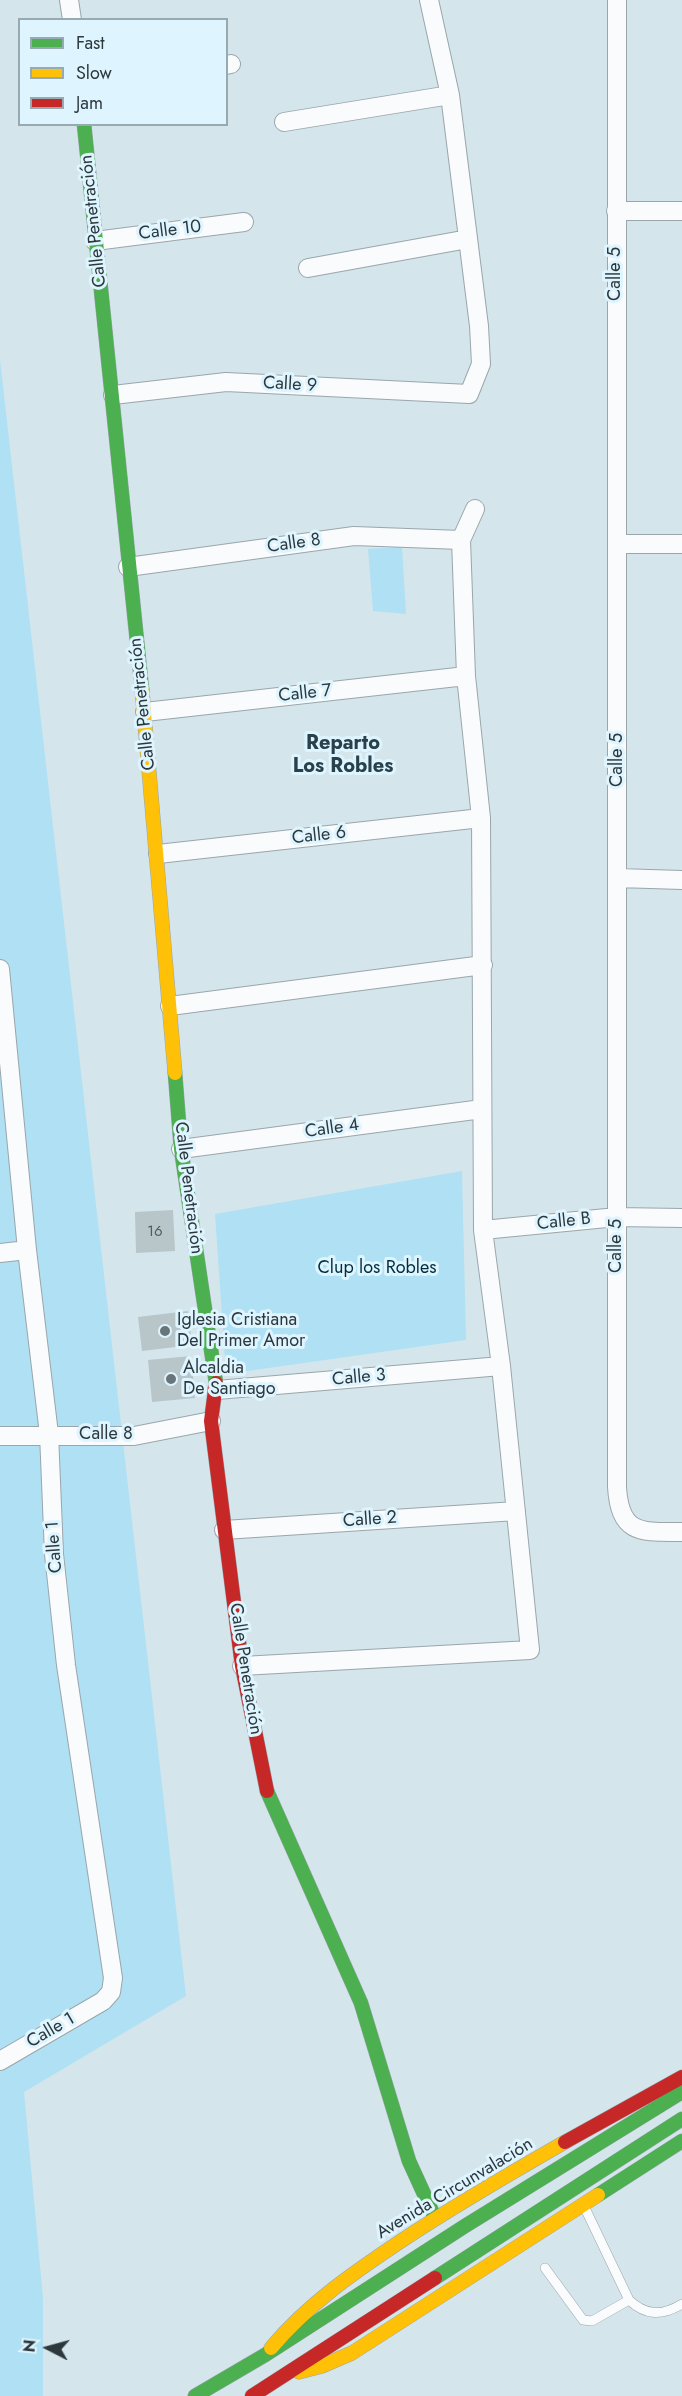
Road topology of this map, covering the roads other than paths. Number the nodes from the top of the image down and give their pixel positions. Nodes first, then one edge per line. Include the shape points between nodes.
1 (69, 0) edge
2 (429, 0) edge
3 (617, 0) edge
4 (72, 18) edge
5 (450, 95) junction
6 (284, 122) dead end
7 (84, 126) edge
8 (616, 211) junction
9 (682, 211) edge
10 (244, 222) dead end
11 (468, 239) junction
12 (95, 241) junction
13 (308, 268) dead end
14 (113, 395) junction
15 (475, 509) dead end
16 (461, 540) junction
17 (618, 544) junction
18 (682, 544) edge
19 (128, 567) junction
20 (466, 676) junction
21 (145, 712) junction
22 (481, 818) junction
23 (158, 854) junction
24 (618, 878) junction
25 (682, 880) edge
26 (483, 965) junction
27 (0, 969) edge
28 (170, 1006) junction
29 (6, 1080) edge
30 (482, 1109) junction
31 (181, 1149) junction
32 (617, 1217) junction
33 (682, 1218) edge
34 (483, 1230) junction
35 (27, 1250) junction
36 (0, 1253) edge
37 (501, 1366) junction
38 (217, 1390) junction
39 (211, 1421) junction
40 (49, 1434) junction
41 (0, 1436) edge
42 (516, 1511) junction
43 (224, 1530) junction
44 (682, 1532) edge
45 (242, 1666) junction
46 (0, 2061) edge
47 (682, 2077) edge
48 (682, 2092) edge
49 (682, 2119) edge
50 (682, 2141) edge
51 (583, 2204) junction
52 (435, 2217) junction
53 (545, 2268) dead end
54 (630, 2300) junction
55 (682, 2304) edge
56 (265, 2355) junction
57 (284, 2375) junction
58 (195, 2396) edge
59 (252, 2396) edge

1 - 4 street
2 - 5 street
3 - 8 street, Calle 5
5 - 6 street
5 - 11 street
7 - 12 street, Calle Penetración
8 - 9 street
8 - 17 street, Calle 5
10 - 12 street, Calle 10
11 - 13 street
11 - 14 street, Calle 9 via 481,364 468,394 226,382
12 - 14 street, Calle Penetración
14 - 19 street, Calle Penetración
15 - 16 street
16 - 19 street, Calle 8 via 354,536
16 - 20 street
17 - 18 street
17 - 24 street, Calle 5
19 - 21 street, Calle Penetración
20 - 21 street, Calle 7
20 - 22 street
21 - 23 street, Calle Penetración
22 - 23 street, Calle 6
22 - 26 street
23 - 28 street, Calle Penetración
24 - 25 street
24 - 32 street, Calle 5
26 - 28 street
26 - 30 street
27 - 29 street, Calle 1
28 - 31 street, Calle Penetración
29 - 35 street, Calle 1
30 - 31 street, Calle 4
30 - 34 street
31 - 38 street, Calle Penetración
32 - 33 street, Calle B
32 - 34 street, Calle B
32 - 44 street, Calle 5 via 618,1504 624,1519 634,1528
34 - 37 street
35 - 36 street
35 - 40 street, Calle 1
37 - 38 street, Calle 3
37 - 42 street
38 - 39 street, Calle Penetración
39 - 40 street, Calle 8 via 134,1436
39 - 43 street, Calle Penetración
40 - 41 street, Calle 8
40 - 46 street, Calle 1 via 54,1554 66,1665 113,1978 111,1992 104,2001
42 - 43 street, Calle 2
42 - 45 street via 530,1650
43 - 45 street, Calle Penetración
45 - 52 street, Calle Penetración via 266,1788 361,2003 410,2161
47 - 52 street, Avenida Circunvalación
48 - 56 street, Avenida Circunvalación
49 - 57 street
50 - 51 street
51 - 54 lane
51 - 57 street via 352,2352 322,2366
52 - 56 street, Avenida Circunvalación via 321,2294 292,2320
53 - 54 lane via 583,2320 592,2321
54 - 55 lane via 641,2311 654,2313
56 - 58 street, Avenida Circunvalación
57 - 59 street

